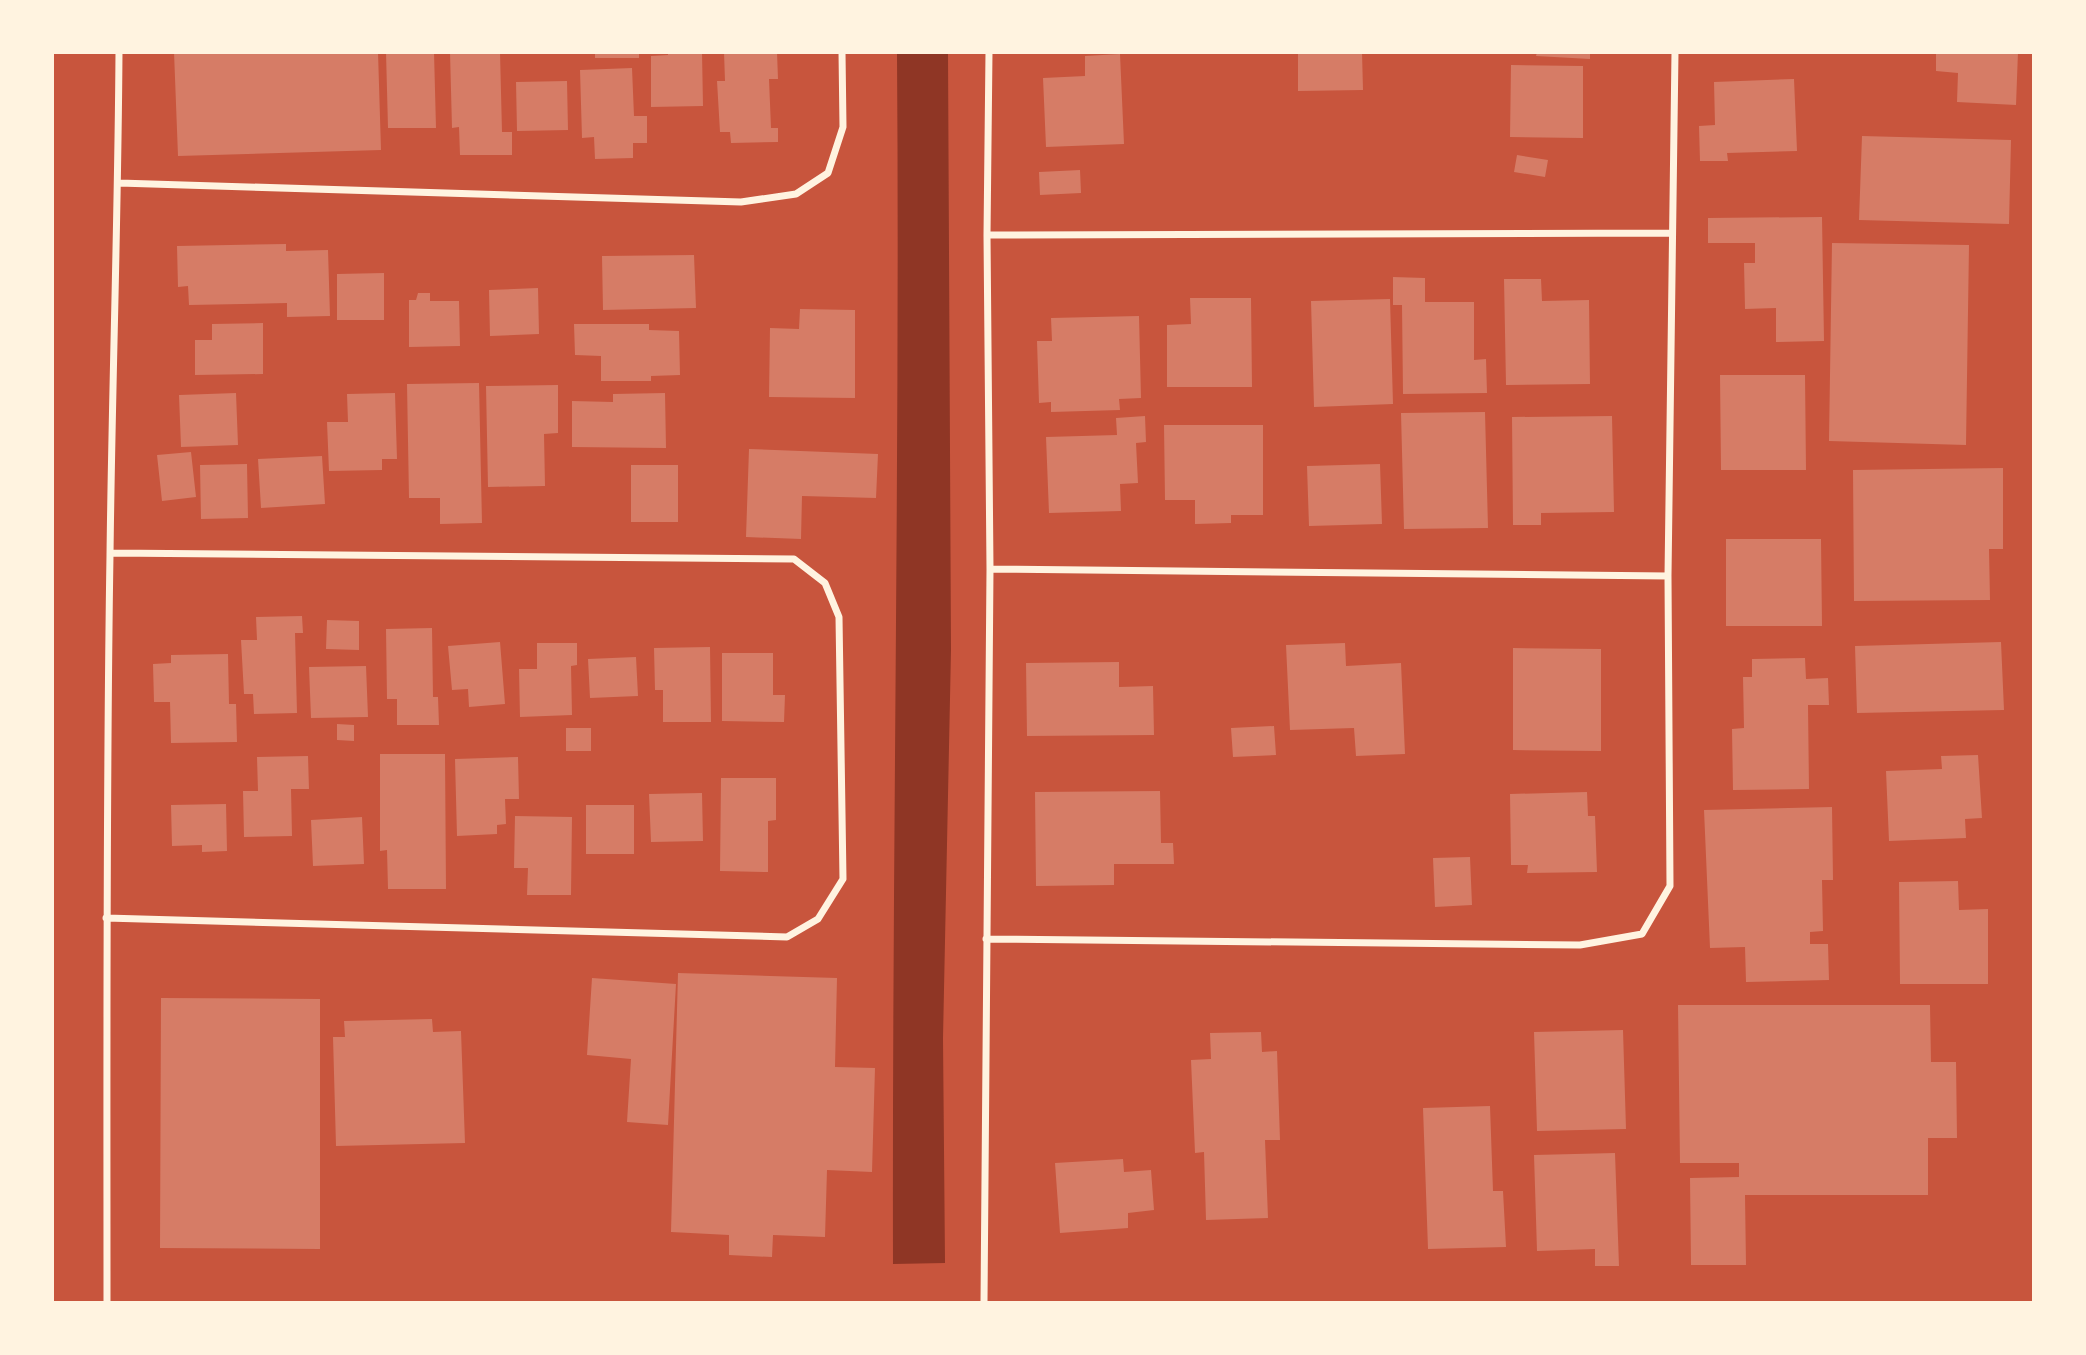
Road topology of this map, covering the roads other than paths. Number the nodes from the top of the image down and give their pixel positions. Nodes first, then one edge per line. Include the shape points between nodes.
1 (120, 52) edge
2 (842, 52) edge
3 (989, 52) edge
4 (1675, 52) edge
5 (119, 183) junction
6 (1672, 233) junction
7 (987, 235) junction
8 (110, 553) junction
9 (990, 569) junction
10 (1668, 576) junction
11 (106, 918) junction
12 (986, 939) junction
13 (107, 1303) edge
14 (984, 1303) edge

1 - 5 street
2 - 5 street via 843,127 828,173 796,194 741,202
3 - 7 street
4 - 6 street
5 - 8 street
6 - 7 street
6 - 10 street
7 - 9 street
8 - 11 street
8 - 11 street via 794,559 825,583 839,618 843,879 818,919 787,937
9 - 10 street
9 - 12 street
10 - 12 street via 1670,887 1642,934 1580,945
11 - 13 street
12 - 14 street

